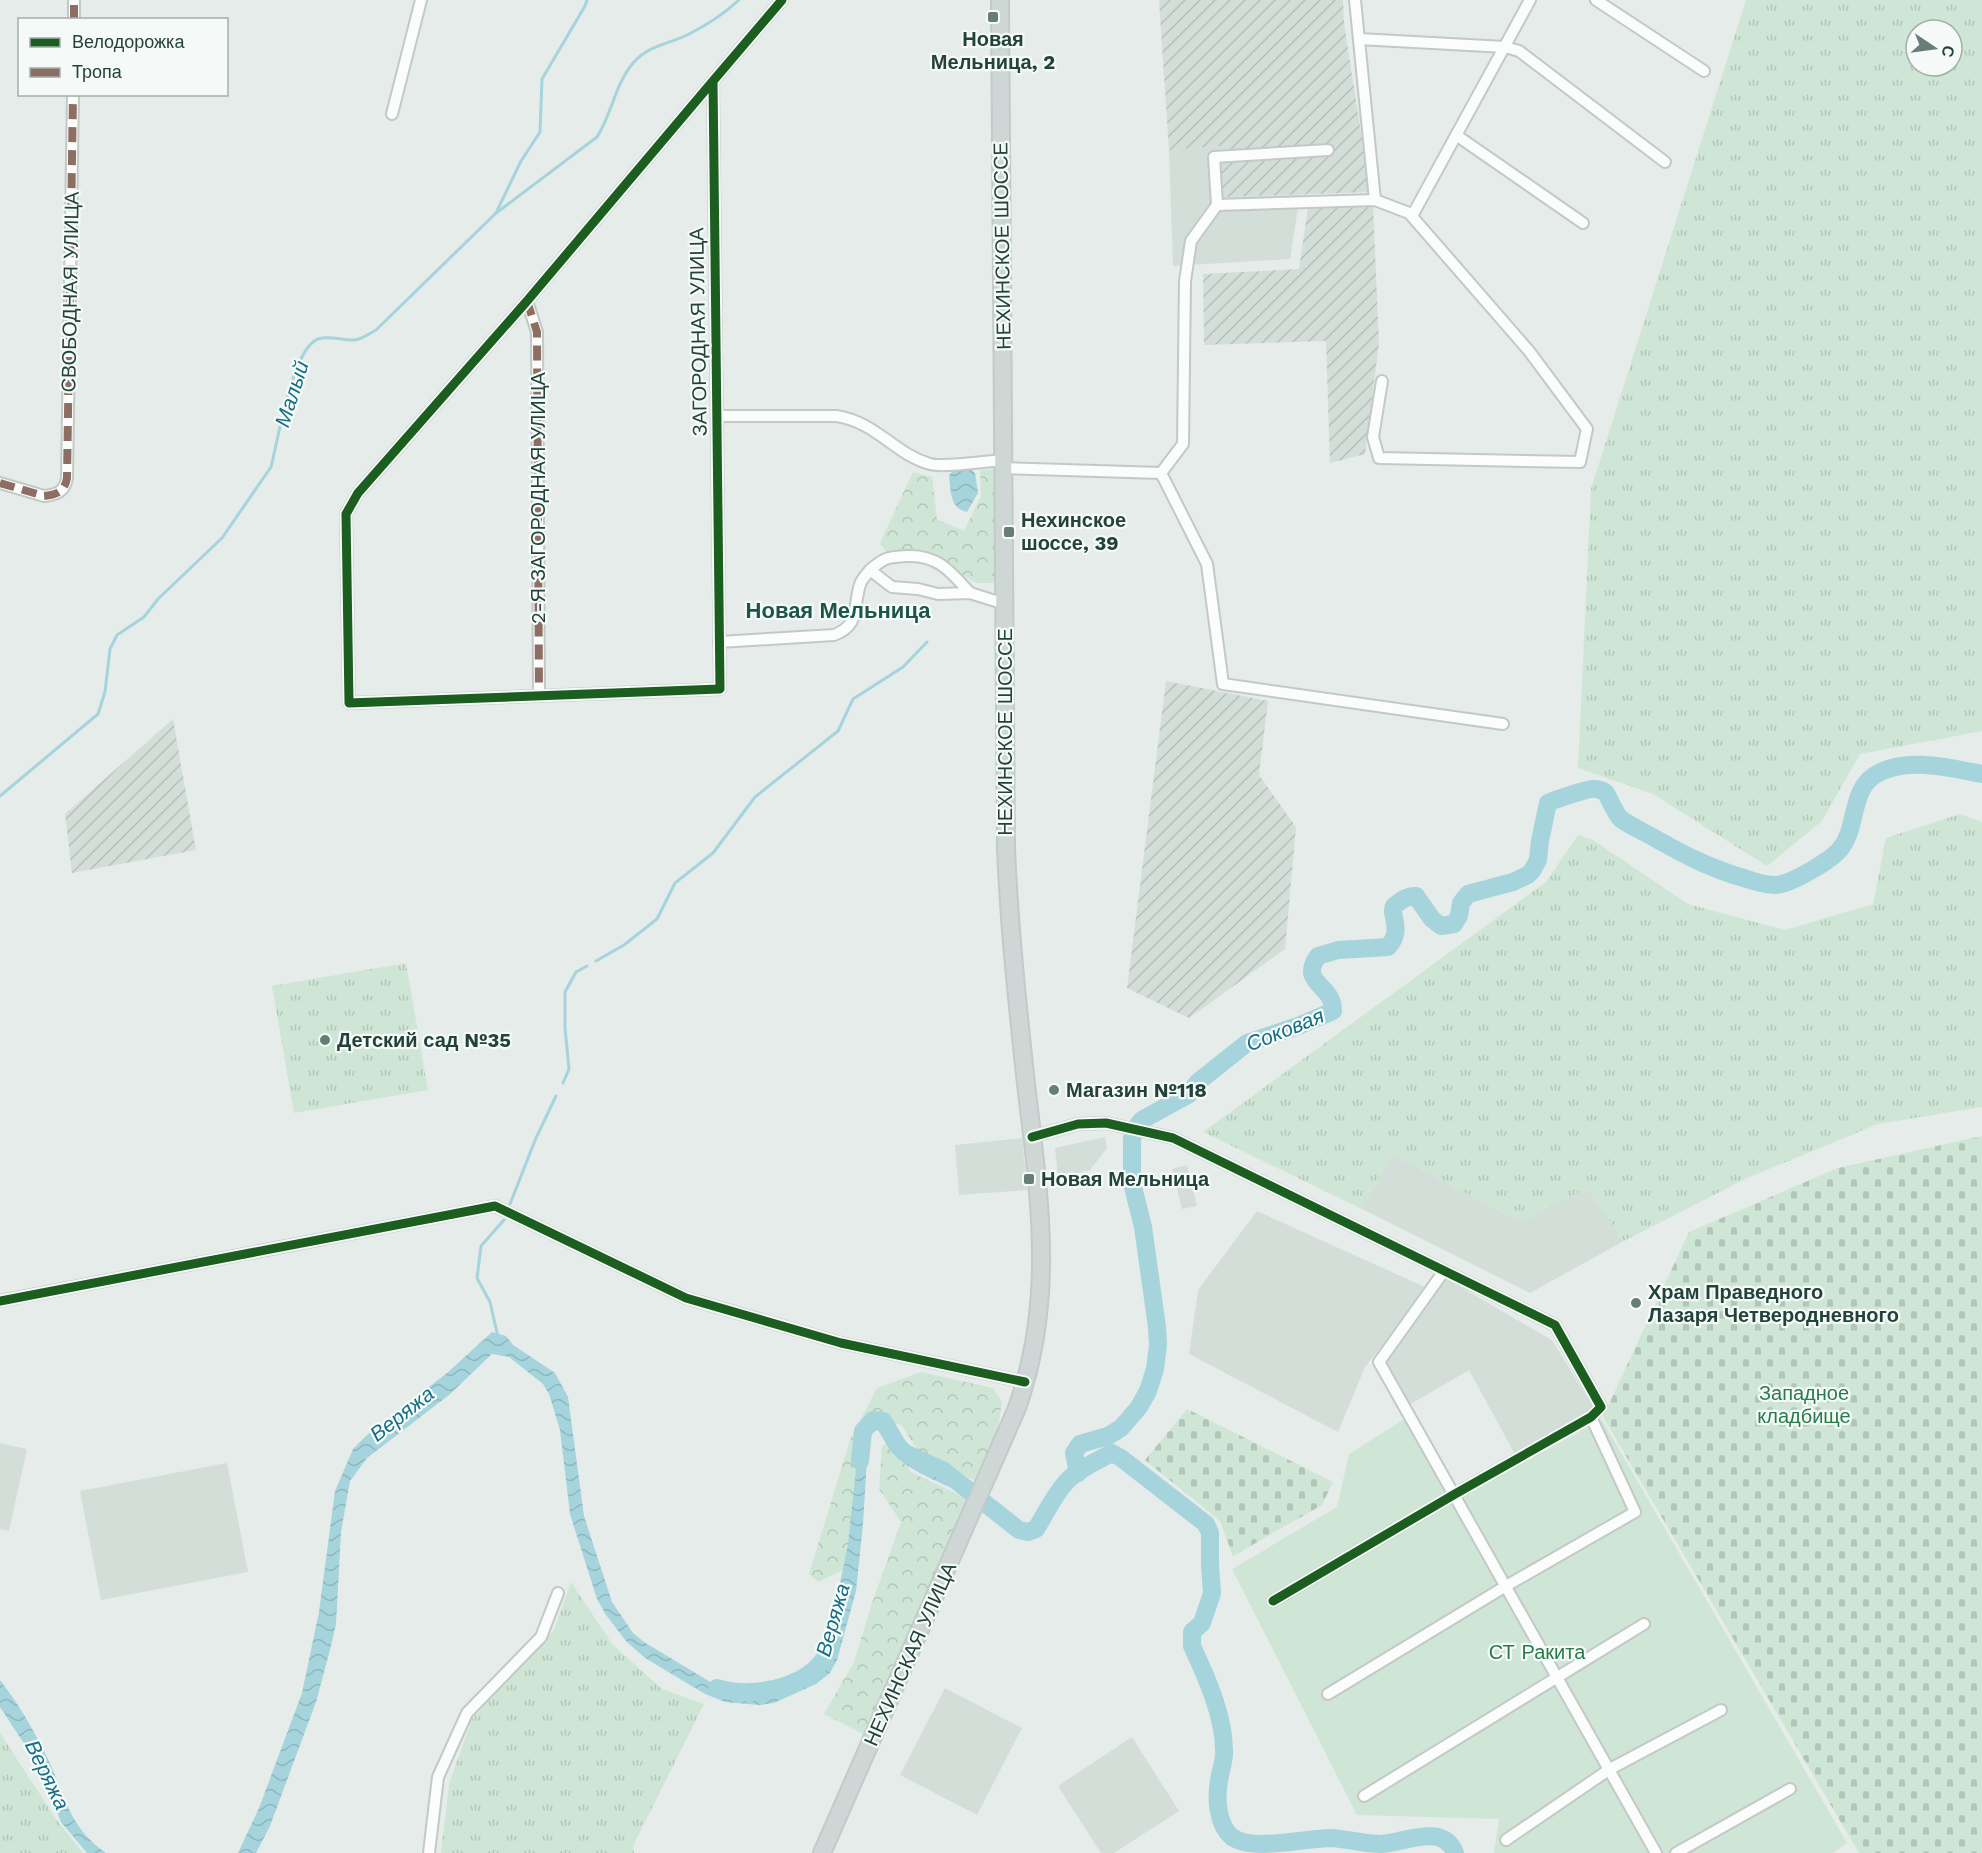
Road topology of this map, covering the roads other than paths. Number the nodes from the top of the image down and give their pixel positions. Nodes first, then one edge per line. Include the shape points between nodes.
1 (74, 0) edge
2 (421, 0) edge
3 (782, 0) edge
4 (1000, 0) edge
5 (1354, 0) edge
6 (1530, 0) edge
7 (1596, 0) edge
8 (74, 18) edge
9 (1359, 39) junction
10 (1505, 47) junction
11 (1704, 71) dead end
12 (713, 81) junction
13 (73, 96) edge
14 (392, 114) dead end
15 (1456, 135) junction
16 (1328, 150) dead end
17 (1665, 162) dead end
18 (1376, 200) junction
19 (1217, 205) junction
20 (1412, 216) junction
21 (1582, 223) dead end
22 (527, 301) junction
23 (1382, 381) dead end
24 (717, 417) junction
25 (1004, 464) junction
26 (1161, 473) junction
27 (0, 483) edge
28 (870, 570) junction
29 (970, 593) junction
30 (1005, 604) junction
31 (719, 642) junction
32 (539, 695) junction
33 (1503, 724) dead end
34 (1032, 1137) junction
35 (1444, 1271) junction
36 (0, 1301) edge
37 (1025, 1382) junction
38 (1591, 1417) junction
39 (997, 1455) joint
40 (1455, 1494) junction
41 (1506, 1587) junction
42 (558, 1593) dead end
43 (1273, 1601) dead end
44 (1644, 1624) dead end
45 (1557, 1678) junction
46 (1328, 1694) dead end
47 (1721, 1710) dead end
48 (1610, 1769) junction
49 (1790, 1789) dead end
50 (1364, 1796) dead end
51 (1506, 1840) dead end
52 (429, 1853) edge
53 (822, 1853) edge
54 (1656, 1853) edge
55 (1676, 1853) edge

1 - 8 street
2 - 14 street
3 - 12 street
4 - 25 main road, НЕХИНСКОЕ ШОССЕ
5 - 9 street
6 - 10 street
7 - 11 street
9 - 10 street
9 - 18 street
10 - 15 street
10 - 17 street via 1519,51
12 - 22 street
12 - 24 street, ЗАГОРОДНАЯ УЛИЦА
13 - 27 street, СВОБОДНАЯ УЛИЦА via 67,478 58,493 44,496
15 - 20 street
15 - 21 street
16 - 19 street via 1214,157
18 - 19 street
18 - 20 street
19 - 26 street via 1191,241 1185,281 1183,444
20 - 23 street via 1529,351 1587,429 1580,462 1379,458 1373,437
22 - 32 street, 2-Я ЗАГОРОДНАЯ УЛИЦА via 537,332
22 - 32 street via 358,492 346,514 349,703
24 - 25 street via 849,418 930,464
24 - 31 street, ЗАГОРОДНАЯ УЛИЦА
25 - 26 street
25 - 30 main road, НЕХИНСКОЕ ШОССЕ
26 - 33 street via 1207,564 1223,684
28 - 29 street via 892,587 938,594
28 - 29 street via 886,557 923,556 944,566
28 - 31 street via 861,582 852,622 843,632
29 - 30 street
30 - 34 main road, НЕХИНСКОЕ ШОССЕ via 1009,925
31 - 32 street, ЗАГОРОДНАЯ УЛИЦА via 720,689
34 - 35 street via 1078,1124 1106,1123 1173,1138
34 - 37 main road, НЕХИНСКОЕ ШОССЕ via 1042,1281 1037,1335
35 - 38 street via 1555,1325 1601,1407
35 - 40 street via 1379,1362
36 - 37 street via 495,1206 686,1298 841,1343
37 - 39 main road, НЕХИНСКОЕ ШОССЕ
38 - 40 street
38 - 41 street via 1635,1512
39 - 53 main road, НЕХИНСКАЯ УЛИЦА
40 - 41 street
40 - 43 street
41 - 45 street
41 - 46 street
42 - 52 street via 541,1637 467,1713 438,1777
44 - 45 street
45 - 48 street
45 - 50 street
47 - 48 street
48 - 51 street
48 - 54 street
49 - 55 street

